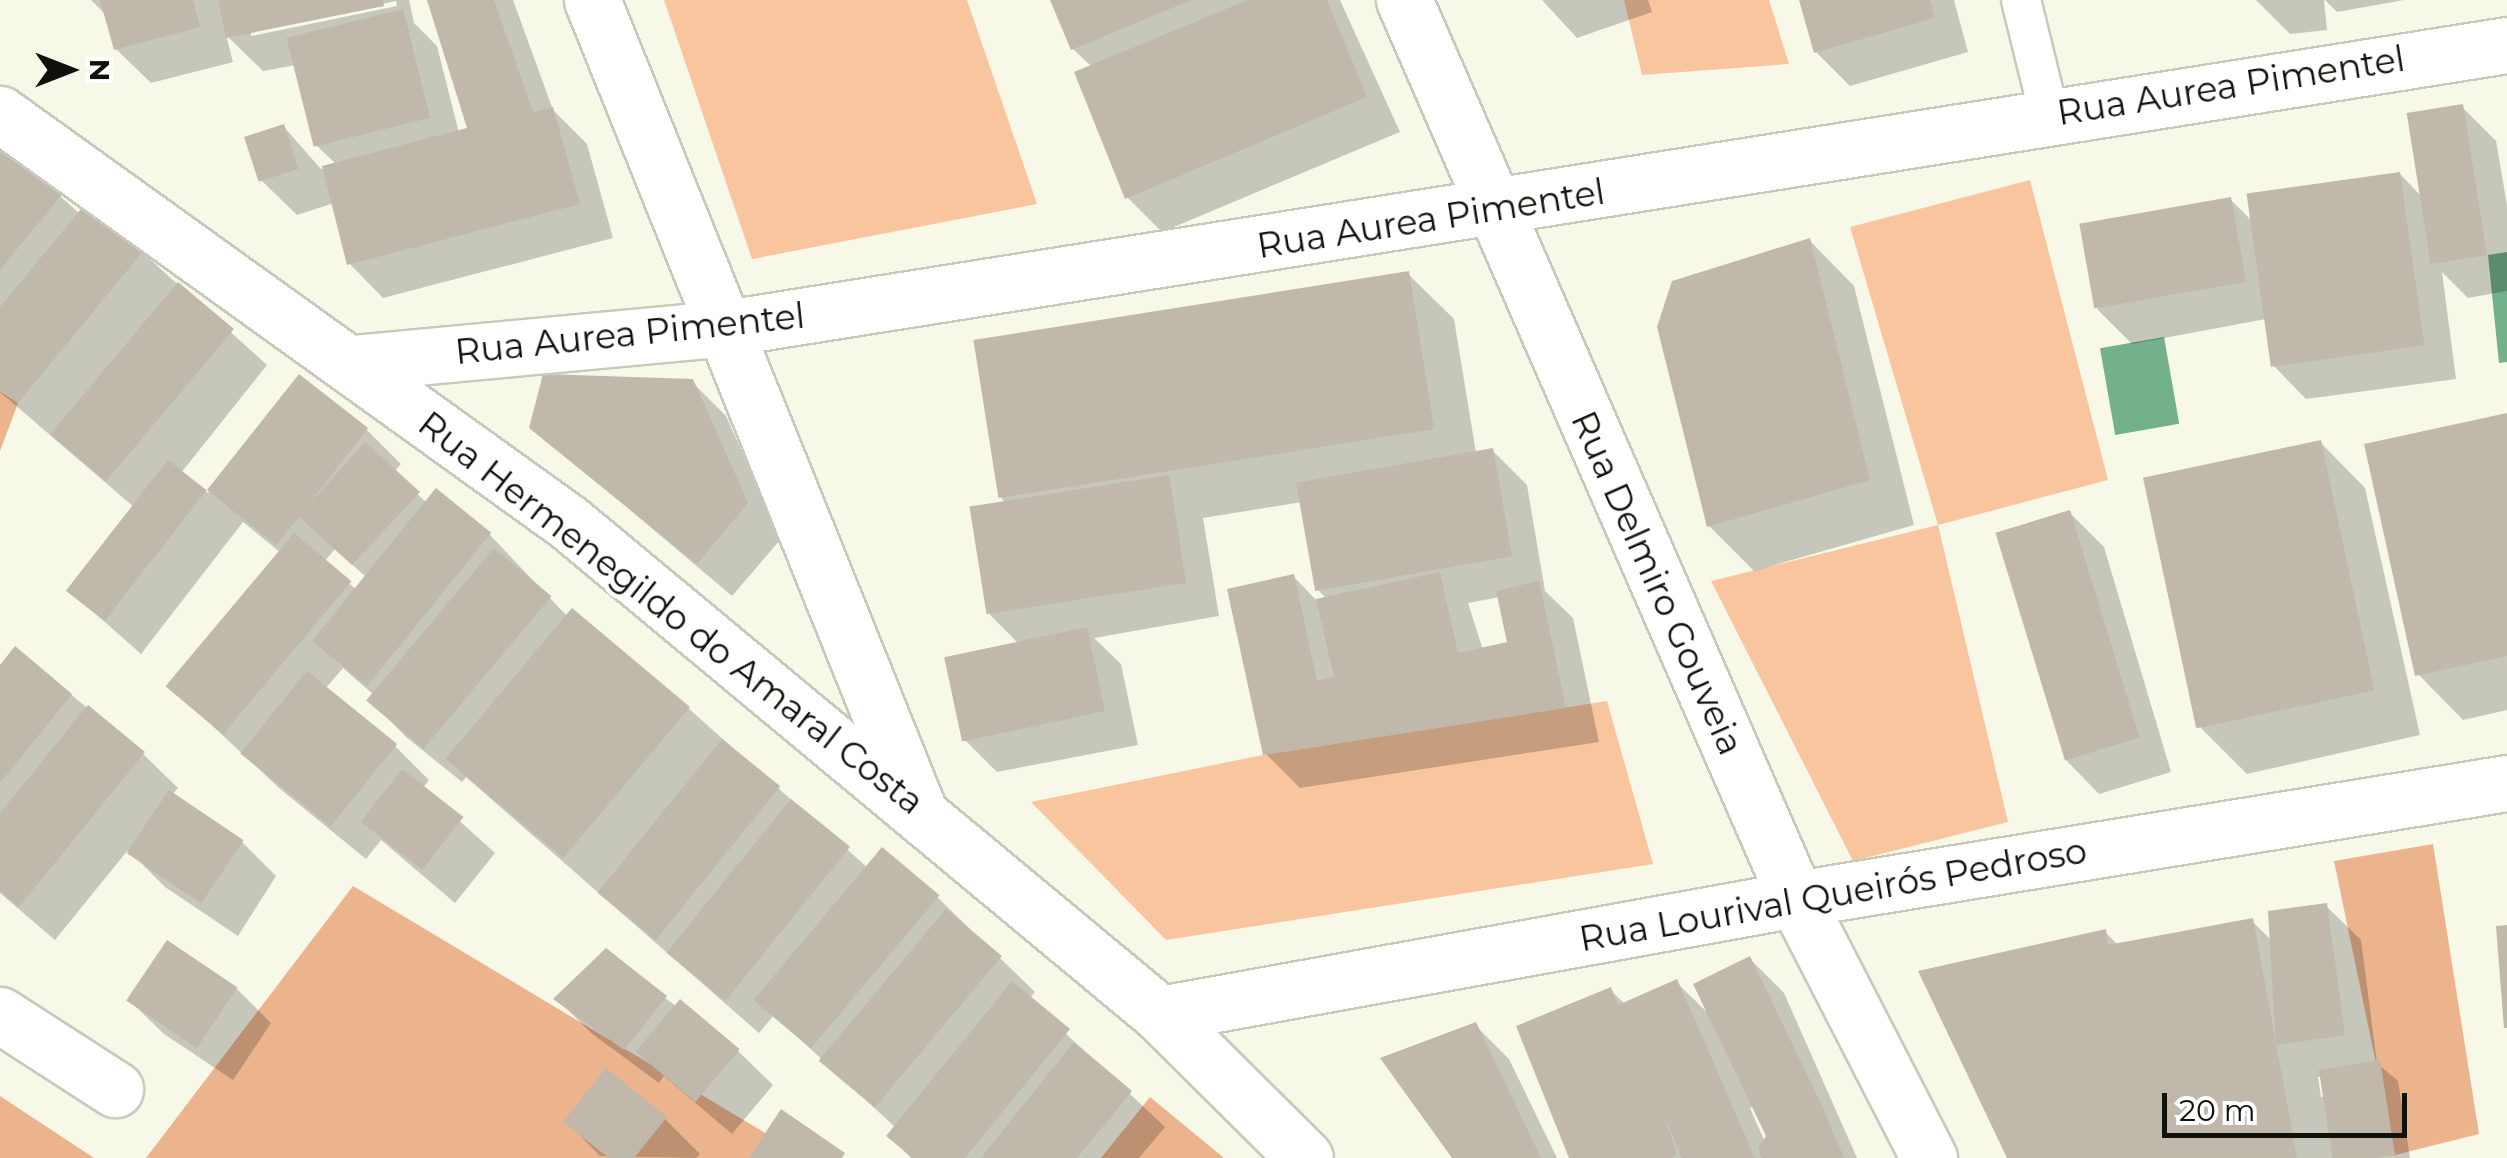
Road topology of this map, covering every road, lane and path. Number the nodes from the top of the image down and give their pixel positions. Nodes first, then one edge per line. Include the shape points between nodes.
1 (592, 0) edge
2 (1404, 0) edge
3 (2021, 0) edge
4 (2507, 45) edge
5 (0, 114) edge
6 (2049, 114) junction
7 (1493, 211) junction
8 (726, 328) junction
9 (352, 363) junction
10 (2507, 782) edge
11 (918, 809) junction
12 (1796, 899) junction
13 (1160, 1014) junction
14 (0, 1015) edge
15 (115, 1089) dead end
16 (1304, 1158) edge
17 (1929, 1158) edge

1 - 8 street
2 - 7 street, Rua Delmiro Gouveia
3 - 6 lane
4 - 6 street, Rua Aurea Pimentel
5 - 9 street, Rua Hermenegildo do Amaral Costa
6 - 7 street, Rua Aurea Pimentel
7 - 8 street, Rua Aurea Pimentel
7 - 12 street, Rua Delmiro Gouveia
8 - 9 street, Rua Aurea Pimentel
8 - 11 street
9 - 11 street, Rua Hermenegildo do Amaral Costa via 568,522
10 - 12 street, Rua Lourival Queirós Pedroso
11 - 13 street, Rua Hermenegildo do Amaral Costa
12 - 13 street, Rua Lourival Queirós Pedroso
12 - 17 street, Rua Delmiro Gouveia
13 - 16 street, Rua Hermenegildo do Amaral Costa
14 - 15 street

